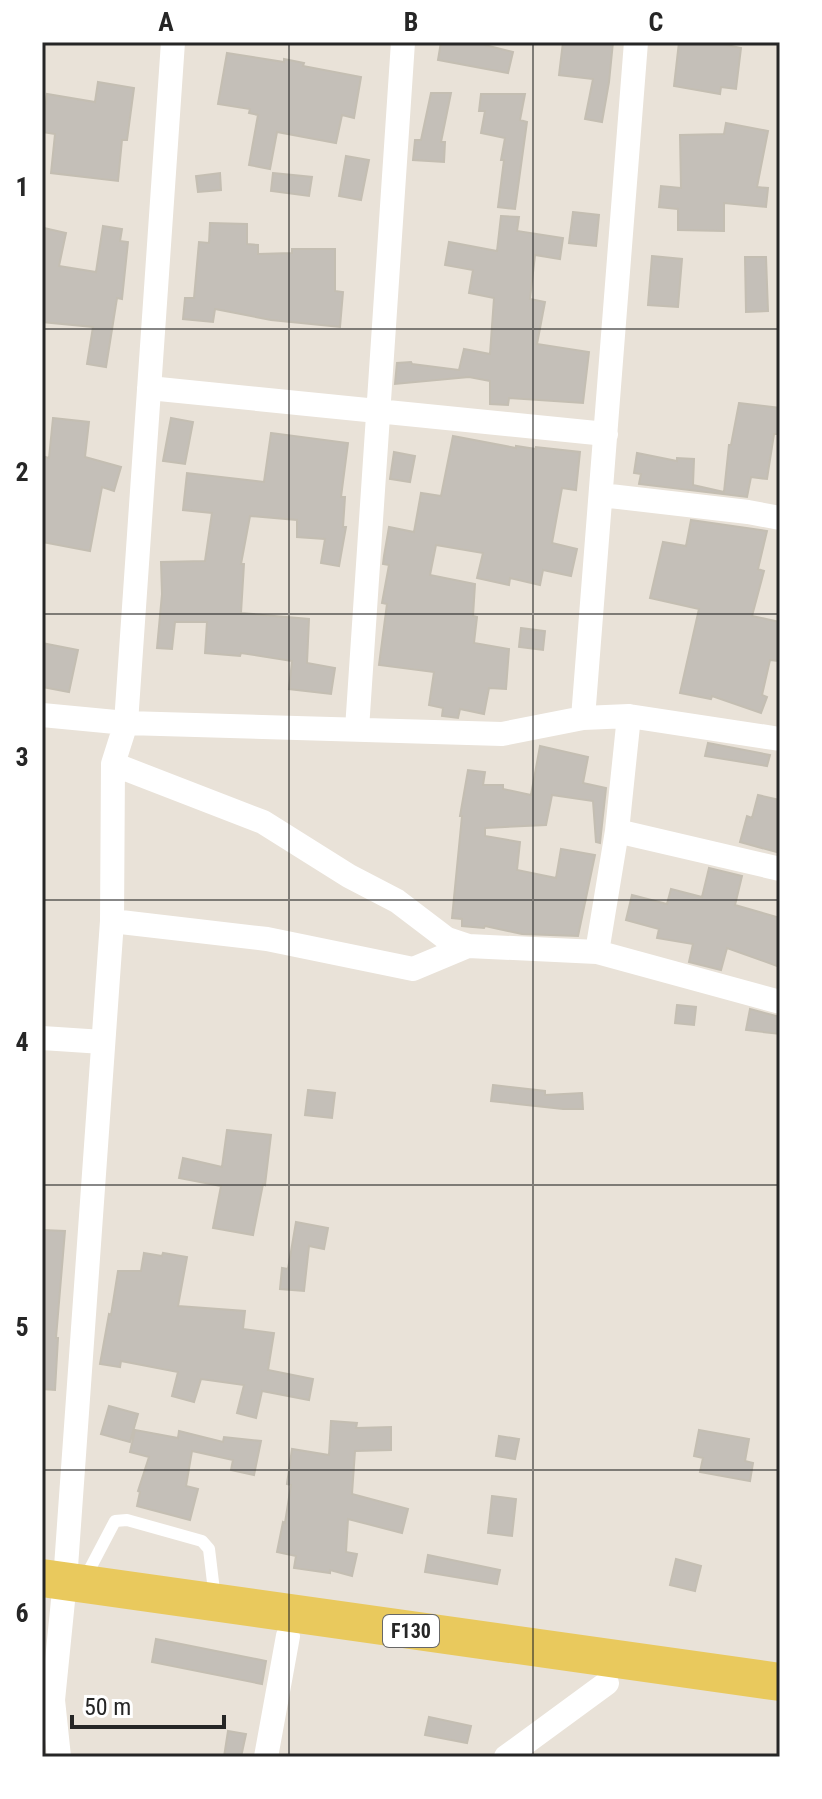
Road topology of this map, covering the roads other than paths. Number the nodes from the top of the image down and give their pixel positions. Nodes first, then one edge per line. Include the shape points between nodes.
1 (173, 42) edge
2 (403, 42) edge
3 (636, 42) edge
4 (149, 388) junction
5 (378, 413) junction
6 (606, 434) junction
7 (601, 495) junction
8 (780, 518) edge
9 (42, 715) edge
10 (629, 716) junction
11 (583, 718) junction
12 (126, 723) junction
13 (357, 729) junction
14 (780, 739) edge
15 (113, 764) junction
16 (617, 831) junction
17 (780, 869) edge
18 (112, 921) junction
19 (468, 946) junction
20 (597, 952) junction
21 (780, 1002) edge
22 (42, 1038) edge
23 (103, 1042) junction
24 (59, 1591) edge
25 (215, 1602) junction
26 (288, 1636) junction
27 (780, 1682) edge
28 (607, 1683) junction
29 (780, 1707) edge
30 (59, 1757) edge
31 (266, 1757) edge
32 (506, 1757) edge

1 - 4 street
2 - 5 street
3 - 6 street
4 - 5 street
4 - 12 street
5 - 6 street
5 - 13 street
6 - 7 street
7 - 8 street
7 - 11 street
9 - 12 street
10 - 11 street
10 - 14 street
10 - 16 street
11 - 13 street via 502,734
12 - 13 street
12 - 15 street
15 - 18 street
15 - 19 street via 263,822 397,901 447,939
16 - 17 street
16 - 20 street
18 - 19 street via 267,939 413,969
18 - 23 street
19 - 20 street
20 - 21 street
22 - 23 street
23 - 24 street
24 - 25 main road, F130
24 - 25 lane via 115,1521 127,1520 202,1541 209,1549
24 - 26 main road, F130
24 - 30 street via 53,1700
25 - 27 main road, F130
26 - 28 main road, F130
26 - 31 street
28 - 29 main road, F130
28 - 32 street

